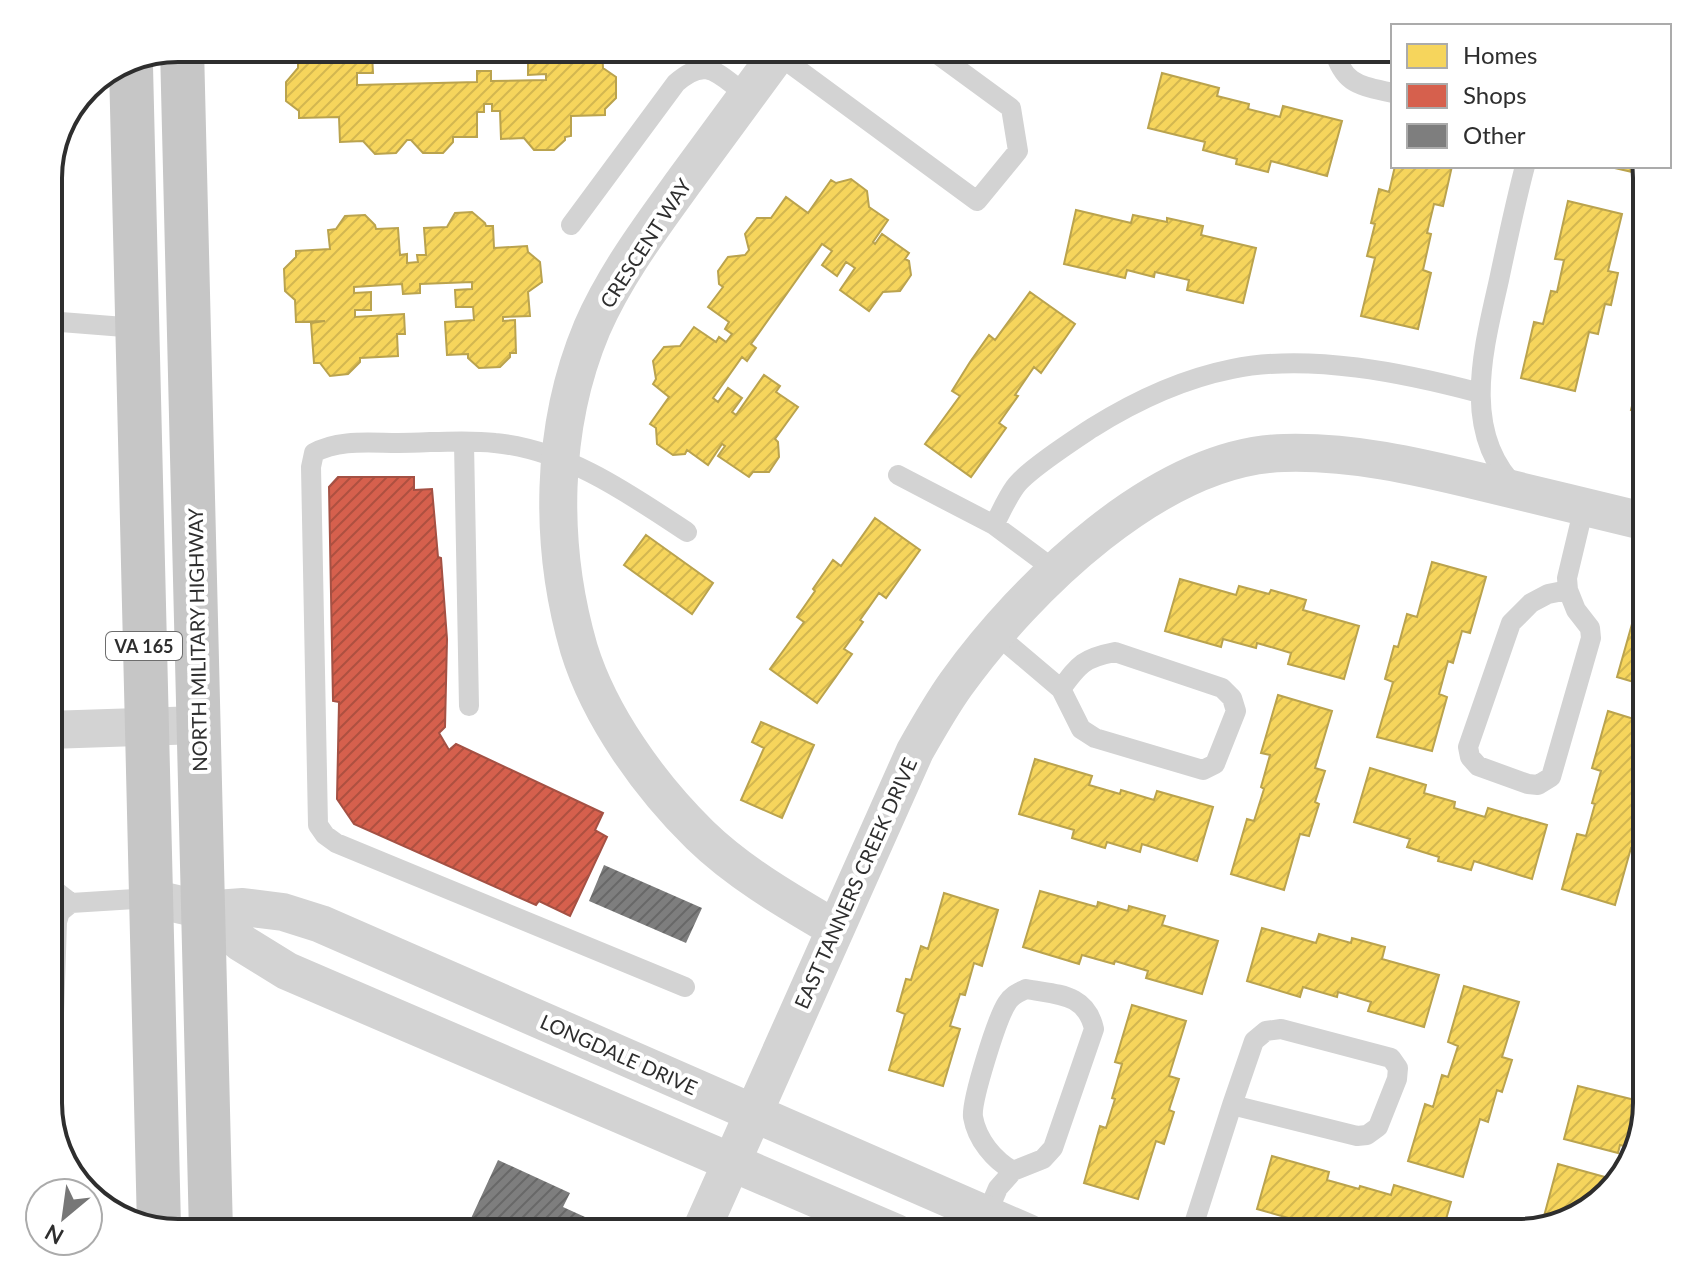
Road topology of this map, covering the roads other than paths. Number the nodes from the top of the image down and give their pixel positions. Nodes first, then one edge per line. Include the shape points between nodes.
1 (182, 62) edge
2 (772, 62) edge
3 (794, 62) edge
4 (948, 62) edge
5 (1337, 62) edge
6 (131, 73) edge
7 (1391, 92) edge
8 (747, 95) junction
9 (1525, 168) edge
10 (571, 225) dead end
11 (62, 322) edge
12 (137, 328) junction
13 (1480, 393) junction
14 (464, 443) junction
15 (560, 459) junction
16 (898, 475) dead end
17 (1521, 491) junction
18 (1584, 507) junction
19 (1633, 519) edge
20 (994, 525) junction
21 (687, 532) dead end
22 (1056, 571) junction
23 (1568, 590) junction
24 (996, 634) junction
25 (1061, 689) junction
26 (469, 706) dead end
27 (199, 725) junction
28 (147, 726) junction
29 (62, 729) edge
30 (62, 896) edge
31 (151, 898) junction
32 (71, 903) junction
33 (62, 910) edge
34 (203, 910) junction
35 (834, 928) junction
36 (685, 987) dead end
37 (1232, 1105) junction
38 (753, 1113) junction
39 (731, 1163) junction
40 (1013, 1171) junction
41 (986, 1216) junction
42 (159, 1217) edge
43 (211, 1219) edge
44 (706, 1219) edge
45 (863, 1219) edge
46 (993, 1219) edge
47 (1195, 1219) edge

1 - 27 main road, NORTH MILITARY HIGHWAY / VA 165
2 - 8 street, CRESCENT WAY
3 - 4 lane via 977,201 1018,151 1011,108
5 - 7 lane via 1354,82
6 - 12 main road, VA 165
8 - 10 lane via 710,69 687,74
8 - 15 street, CRESCENT WAY via 609,293 572,392
9 - 13 lane via 1482,359
11 - 12 lane
12 - 28 main road, VA 165
13 - 17 lane via 1492,449
13 - 20 lane via 1358,368 1233,368 1178,384 1073,440 1016,485
14 - 15 lane via 495,442
14 - 26 lane
14 - 36 lane via 362,443 326,446 314,453 318,825 336,843
15 - 21 lane via 619,487
15 - 35 street, CRESCENT WAY via 558,530 565,592 580,652 630,751 703,838 772,891
16 - 20 lane
17 - 18 street, EAST TANNERS CREEK DRIVE
17 - 22 street, EAST TANNERS CREEK DRIVE via 1346,455 1250,458 1202,472 1156,494
18 - 19 street, EAST TANNERS CREEK DRIVE
18 - 23 lane
20 - 22 lane
22 - 24 street, EAST TANNERS CREEK DRIVE
23 - 23 lane via 1591,638 1551,777 1528,784 1478,766 1468,747 1511,623 1531,603
24 - 25 lane
24 - 35 street, EAST TANNERS CREEK DRIVE via 915,751
25 - 25 lane via 1081,729 1095,738 1203,770 1220,756 1236,711 1222,688 1115,652 1092,656
27 - 28 street
27 - 34 main road, NORTH MILITARY HIGHWAY / VA 165
28 - 29 street
28 - 31 main road, VA 165
30 - 32 lane
31 - 32 lane
31 - 34 street, LONGDALE DRIVE
31 - 42 main road, VA 165
32 - 33 lane
34 - 38 street, LONGDALE DRIVE via 243,907 321,924
34 - 39 street, LONGDALE DRIVE via 240,942 287,971
34 - 43 main road, NORTH MILITARY HIGHWAY / VA 165
35 - 38 street, EAST TANNERS CREEK DRIVE
37 - 37 lane via 1254,1041 1266,1031 1281,1029 1391,1058 1398,1068 1378,1127 1367,1135
37 - 47 lane
38 - 39 street, EAST TANNERS CREEK DRIVE
38 - 41 street, LONGDALE DRIVE
39 - 44 street, EAST TANNERS CREEK DRIVE
39 - 45 street, LONGDALE DRIVE
40 - 40 lane via 1043,1159 1053,1148 1094,1029 1091,1014 1077,1000 1026,989 1004,1007 973,1115 991,1153
40 - 41 lane via 998,1188
41 - 46 street, LONGDALE DRIVE

